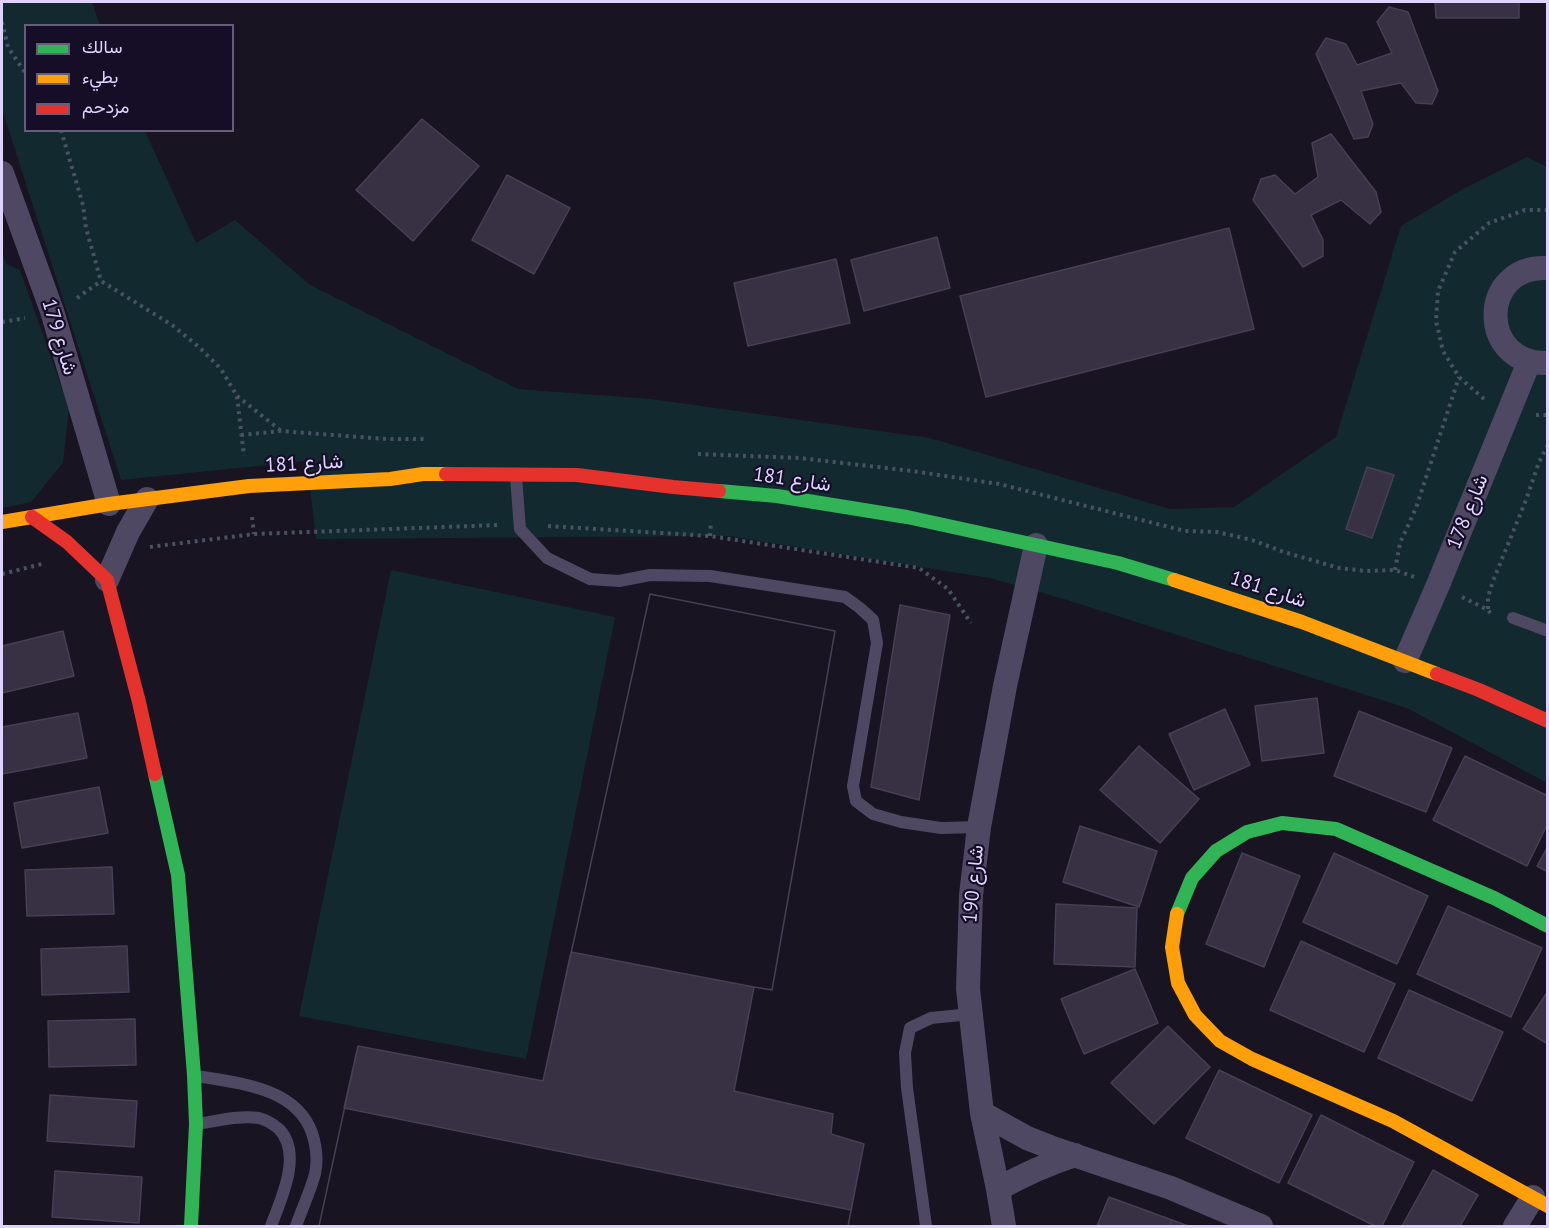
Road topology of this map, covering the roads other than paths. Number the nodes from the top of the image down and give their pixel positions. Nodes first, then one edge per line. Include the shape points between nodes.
1 (2, 173) edge
2 (1548, 268) edge
3 (1538, 362) edge
4 (516, 475) junction
5 (147, 499) junction
6 (109, 504) junction
7 (32, 517) junction
8 (2, 522) edge
9 (1036, 545) junction
10 (106, 580) junction
11 (1513, 618) dead end
12 (1548, 631) edge
13 (1405, 661) junction
14 (1548, 721) edge
15 (979, 827) junction
16 (1548, 926) edge
17 (971, 1014) junction
18 (194, 1076) junction
19 (982, 1113) junction
20 (196, 1124) junction
21 (1075, 1155) junction
22 (998, 1188) junction
23 (1540, 1201) edge
24 (191, 1227) edge
25 (271, 1227) edge
26 (296, 1227) edge
27 (927, 1227) edge
28 (1004, 1227) edge
29 (1261, 1227) edge
30 (1515, 1227) edge

1 - 6 street, شارع 179 via 52,311
2 - 3 street, شارع 178 via 1530,269 1516,276 1505,286 1495,314 1504,344 1515,354
3 - 13 street, شارع 178 via 1509,411
4 - 5 street, شارع 181 via 423,474 249,486
4 - 9 street, شارع 181 via 577,475 777,496 907,517
4 - 15 lane via 520,529 547,558 590,579 710,576 845,597 860,608 873,620 877,643 853,786 856,801 873,814 901,822 941,828
5 - 6 street, شارع 181
5 - 10 street
6 - 7 street, شارع 181
7 - 8 street, شارع 181
7 - 10 street via 67,542
9 - 13 street, شارع 181 via 1118,563 1195,586
9 - 15 street, شارع 190
10 - 18 street via 139,702 178,875
11 - 12 lane
13 - 14 street, شارع 181
15 - 17 street, شارع 190 via 971,895
16 - 23 street via 1336,829 1282,823 1247,832 1216,851 1198,871 1177,911 1172,947 1178,983 1195,1015 1220,1041 1393,1121
17 - 19 street, شارع 190
17 - 27 lane via 931,1018 910,1028 908,1036 907,1088
18 - 20 street
18 - 26 lane via 259,1089 300,1111 309,1125 316,1156 315,1173
19 - 21 street via 1027,1138
19 - 22 street, شارع 190
20 - 24 street
20 - 25 lane via 249,1118 272,1123 280,1131 287,1141 290,1164
21 - 22 street
21 - 29 street via 1171,1188
22 - 28 street, شارع 190
23 - 30 street

